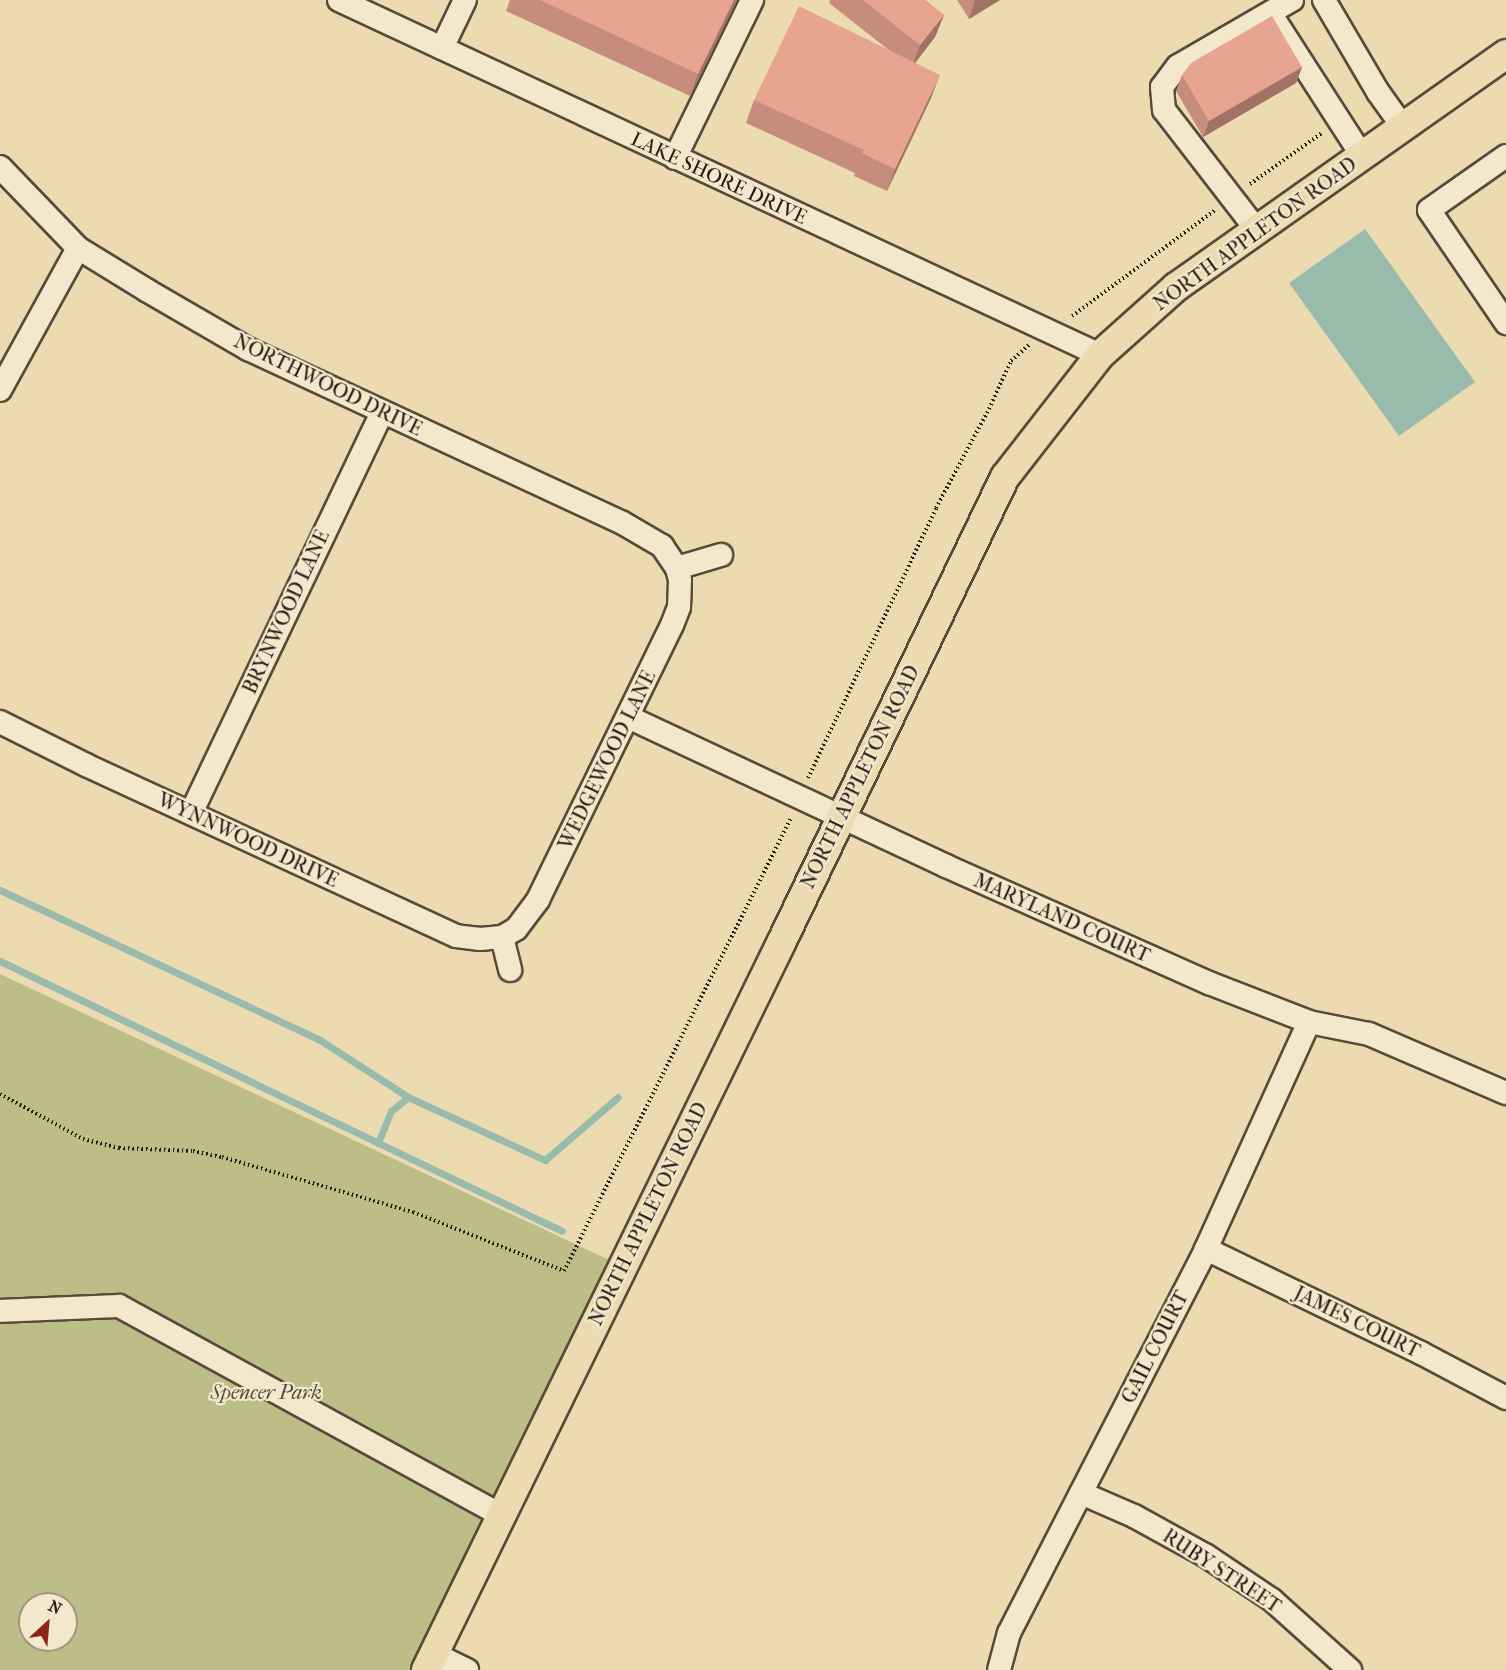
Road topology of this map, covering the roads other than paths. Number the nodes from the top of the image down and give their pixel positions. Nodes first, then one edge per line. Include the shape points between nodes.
1 (339, 0) edge
2 (465, 0) edge
3 (752, 0) edge
4 (1292, 0) edge
5 (1324, 0) edge
6 (1270, 13) junction
7 (441, 48) junction
8 (1506, 54) edge
9 (1402, 127) junction
10 (1362, 156) junction
11 (1506, 156) edge
12 (675, 158) junction
13 (0, 167) edge
14 (1256, 229) junction
15 (78, 248) junction
16 (1506, 323) edge
17 (1100, 355) junction
18 (0, 390) edge
19 (382, 411) junction
20 (721, 555) dead end
21 (677, 568) junction
22 (628, 717) junction
23 (0, 722) edge
24 (190, 813) junction
25 (841, 816) junction
26 (502, 937) junction
27 (510, 970) dead end
28 (1309, 1022) junction
29 (1506, 1093) edge
30 (1206, 1249) junction
31 (0, 1311) edge
32 (1506, 1398) edge
33 (1081, 1493) junction
34 (502, 1516) junction
35 (430, 1662) edge
36 (467, 1670) edge
37 (999, 1670) edge
38 (1350, 1670) edge

1 - 7 street, LAKE SHORE DRIVE
2 - 7 street
3 - 12 street
4 - 6 street
5 - 9 street
6 - 10 street
6 - 14 street via 1178,66 1162,87 1164,110
7 - 12 street, LAKE SHORE DRIVE
8 - 9 main road, NORTH APPLETON ROAD
9 - 10 main road, NORTH APPLETON ROAD
10 - 14 main road, NORTH APPLETON ROAD
11 - 16 street via 1429,210
12 - 17 street, LAKE SHORE DRIVE
13 - 15 street, NORTHWOOD DRIVE
14 - 17 main road, NORTH APPLETON ROAD via 1176,287
15 - 18 street
15 - 19 street, NORTHWOOD DRIVE via 248,348
17 - 25 main road, NORTH APPLETON ROAD via 1005,477
19 - 21 street, NORTHWOOD DRIVE via 621,522 662,546
19 - 24 street, BRYNWOOD LANE
20 - 21 street
21 - 22 street, WEDGEWOOD LANE via 679,608
22 - 25 street, MARYLAND COURT
22 - 26 street, WEDGEWOOD LANE via 538,900 516,929
23 - 24 street, WYNNWOOD DRIVE
24 - 26 street, WYNNWOOD DRIVE via 456,936
25 - 28 street, MARYLAND COURT via 1065,920
25 - 34 main road, NORTH APPLETON ROAD
26 - 27 street
28 - 29 street, MARYLAND COURT via 1369,1034
28 - 30 street, GAIL COURT
30 - 32 street, JAMES COURT
30 - 33 street, GAIL COURT
31 - 34 street via 120,1306
33 - 37 street, GAIL COURT via 1009,1633
33 - 38 street, RUBY STREET via 1134,1516 1205,1555 1272,1600
34 - 35 main road, NORTH APPLETON ROAD
35 - 36 street

